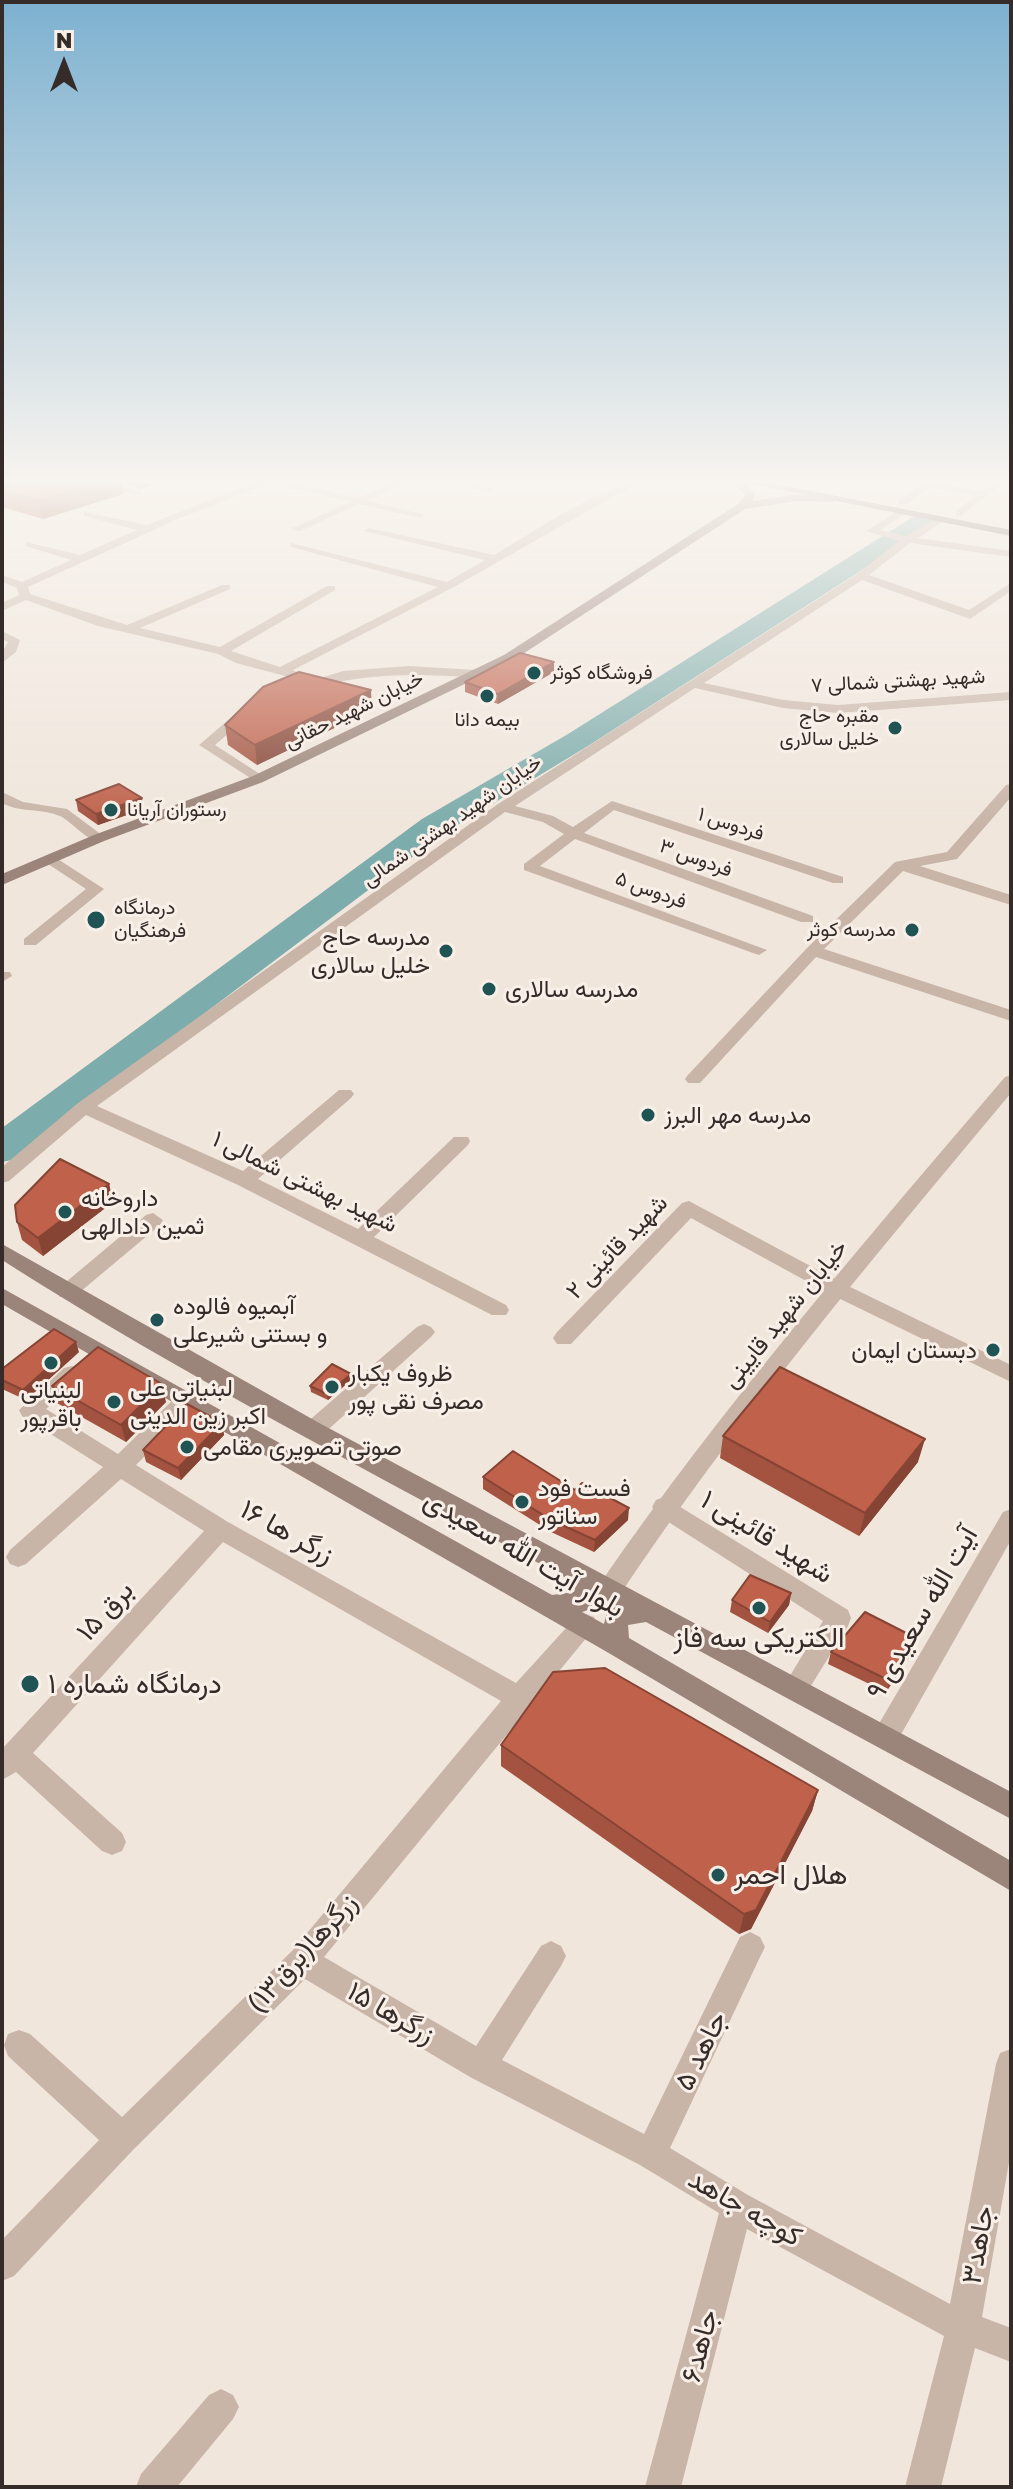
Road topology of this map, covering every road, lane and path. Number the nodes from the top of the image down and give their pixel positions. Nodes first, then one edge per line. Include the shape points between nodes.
1 (37, 596) edge
2 (205, 596) edge
3 (317, 596) edge
4 (428, 596) edge
5 (603, 596) edge
6 (830, 596) edge
7 (917, 596) edge
8 (997, 596) edge
9 (128, 629) junction
10 (2, 635) edge
11 (222, 651) junction
12 (2, 659) edge
13 (282, 671) junction
14 (475, 674) junction
15 (317, 680) junction
16 (693, 684) junction
17 (289, 690) edge
18 (1011, 696) edge
19 (261, 700) edge
20 (258, 779) junction
21 (1011, 788) edge
22 (2, 796) edge
23 (503, 807) junction
24 (572, 833) junction
25 (99, 838) junction
26 (50, 859) junction
27 (900, 865) junction
28 (2, 880) edge
29 (838, 880) dead end
30 (1011, 900) edge
31 (807, 919) dead end
32 (30, 942) dead end
33 (759, 950) dead end
34 (813, 951) junction
35 (1011, 1016) edge
36 (694, 1079) dead end
37 (1011, 1081) edge
38 (345, 1094) dead end
39 (84, 1107) junction
40 (461, 1141) dead end
41 (2, 1177) edge
42 (245, 1180) junction
43 (153, 1220) dead end
44 (361, 1238) junction
45 (2, 1251) edge
46 (837, 1289) junction
47 (67, 1292) junction
48 (2, 1295) edge
49 (499, 1310) dead end
50 (424, 1332) dead end
51 (564, 1338) dead end
52 (99, 1351) junction
53 (1011, 1374) edge
54 (188, 1399) junction
55 (313, 1430) junction
56 (120, 1466) junction
57 (664, 1507) junction
58 (1010, 1523) edge
59 (220, 1529) junction
60 (18, 1557) dead end
61 (578, 1572) junction
62 (610, 1589) junction
63 (550, 1606) junction
64 (652, 1611) junction
65 (585, 1625) junction
66 (616, 1644) junction
67 (795, 1689) junction
68 (519, 1698) junction
69 (886, 1736) junction
70 (9, 1761) edge
71 (1011, 1806) edge
72 (112, 1842) dead end
73 (1011, 1877) edge
74 (750, 1947) dead end
75 (551, 1956) dead end
76 (302, 1961) junction
77 (19, 2045) dead end
78 (1011, 2064) edge
79 (481, 2066) junction
80 (122, 2139) junction
81 (651, 2154) junction
82 (737, 2206) junction
83 (2, 2264) edge
84 (963, 2327) junction
85 (1011, 2345) edge
86 (221, 2407) dead end
87 (154, 2487) edge
88 (663, 2487) edge
89 (923, 2487) edge

1 - 9 street
2 - 9 street
3 - 11 street
4 - 13 street
5 - 14 main road, خیابان شهید حقانی
6 - 16 street, خیابان شهید بهشتی شمالی
7 - 8 street via 970,615
9 - 11 street
10 - 12 street via 14,640
11 - 13 street
13 - 15 street
14 - 15 street via 381,671
14 - 20 main road, خیابان شهید حقانی
15 - 17 street
16 - 18 street, شهید بهشتی شمالی ۷ via 817,707
16 - 23 street, خیابان شهید بهشتی شمالی
19 - 20 street via 206,745
20 - 25 main road, خیابان شهید حقانی
21 - 27 street via 952,856
22 - 25 street via 21,807 69,815
23 - 24 street, فردوس ۳ via 548,819
23 - 39 street, خیابان شهید بهشتی شمالی
24 - 29 street, فردوس ۱ via 612,805
24 - 31 street, فردوس ۳
24 - 33 street, فردوس ۵ via 529,867
25 - 26 main road, خیابان شهید حقانی
26 - 28 main road, خیابان شهید حقانی
26 - 32 street via 96,889
27 - 30 street
27 - 34 street
34 - 35 street
34 - 36 street
37 - 46 street, خیابان شهید قایینی
38 - 42 street
39 - 41 street, خیابان شهید بهشتی شمالی
39 - 42 street, شهید بهشتی شمالی ۱
40 - 44 street
42 - 44 street, شهید بهشتی شمالی ۱
43 - 47 street
44 - 49 street, شهید بهشتی شمالی ۱
45 - 47 main road, بلوار آیت الله سعیدی
46 - 51 street, شهید قائینی ۲ via 689,1208
46 - 53 street
46 - 57 street, خیابان شهید قایینی
47 - 55 main road, بلوار آیت الله سعیدی
48 - 52 main road, بلوار آیت الله سعیدی
50 - 55 street
52 - 54 main road, بلوار آیت الله سعیدی
52 - 56 street, زرگر ها ۱۶ via 30,1410
54 - 56 street
54 - 63 main road, بلوار آیت الله سعیدی
55 - 61 main road, بلوار آیت الله سعیدی
56 - 59 street, زرگر ها ۱۶
56 - 60 street
57 - 62 street, خیابان شهید قایینی
57 - 67 street, شهید قائینی ۱ via 839,1618
58 - 69 street, آیت الله سعیدی ۹
59 - 68 street, زرگر ها ۱۶
59 - 70 street, برق ۱۵
61 - 62 main road, بلوار آیت الله سعیدی
61 - 63 main road via 588,1588 582,1602
62 - 64 main road, بلوار آیت الله سعیدی
63 - 65 main road, بلوار آیت الله سعیدی
64 - 66 main road via 627,1612 616,1620
64 - 67 main road, بلوار آیت الله سعیدی
65 - 66 main road, بلوار آیت الله سعیدی
65 - 68 street, زرگرها(برق۱۳)
66 - 73 main road, بلوار آیت الله سعیدی
67 - 69 main road, بلوار آیت الله سعیدی
68 - 76 street, زرگرها(برق۱۳)
69 - 71 main road, بلوار آیت الله سعیدی
70 - 72 street
74 - 81 street, جاهد ۵
75 - 79 street
76 - 79 street, زرگرها ۱۵
76 - 80 street, زرگرها(برق۱۳)
77 - 80 street
78 - 84 street, جاهد۳
79 - 81 street, کوچه جاهد
80 - 83 street, زرگرها(برق۱۳)
81 - 82 street, کوچه جاهد
82 - 84 street, کوچه جاهد
82 - 88 street, جاهد۶
84 - 85 street, کوچه جاهد
84 - 89 street, جاهد۳
86 - 87 street

